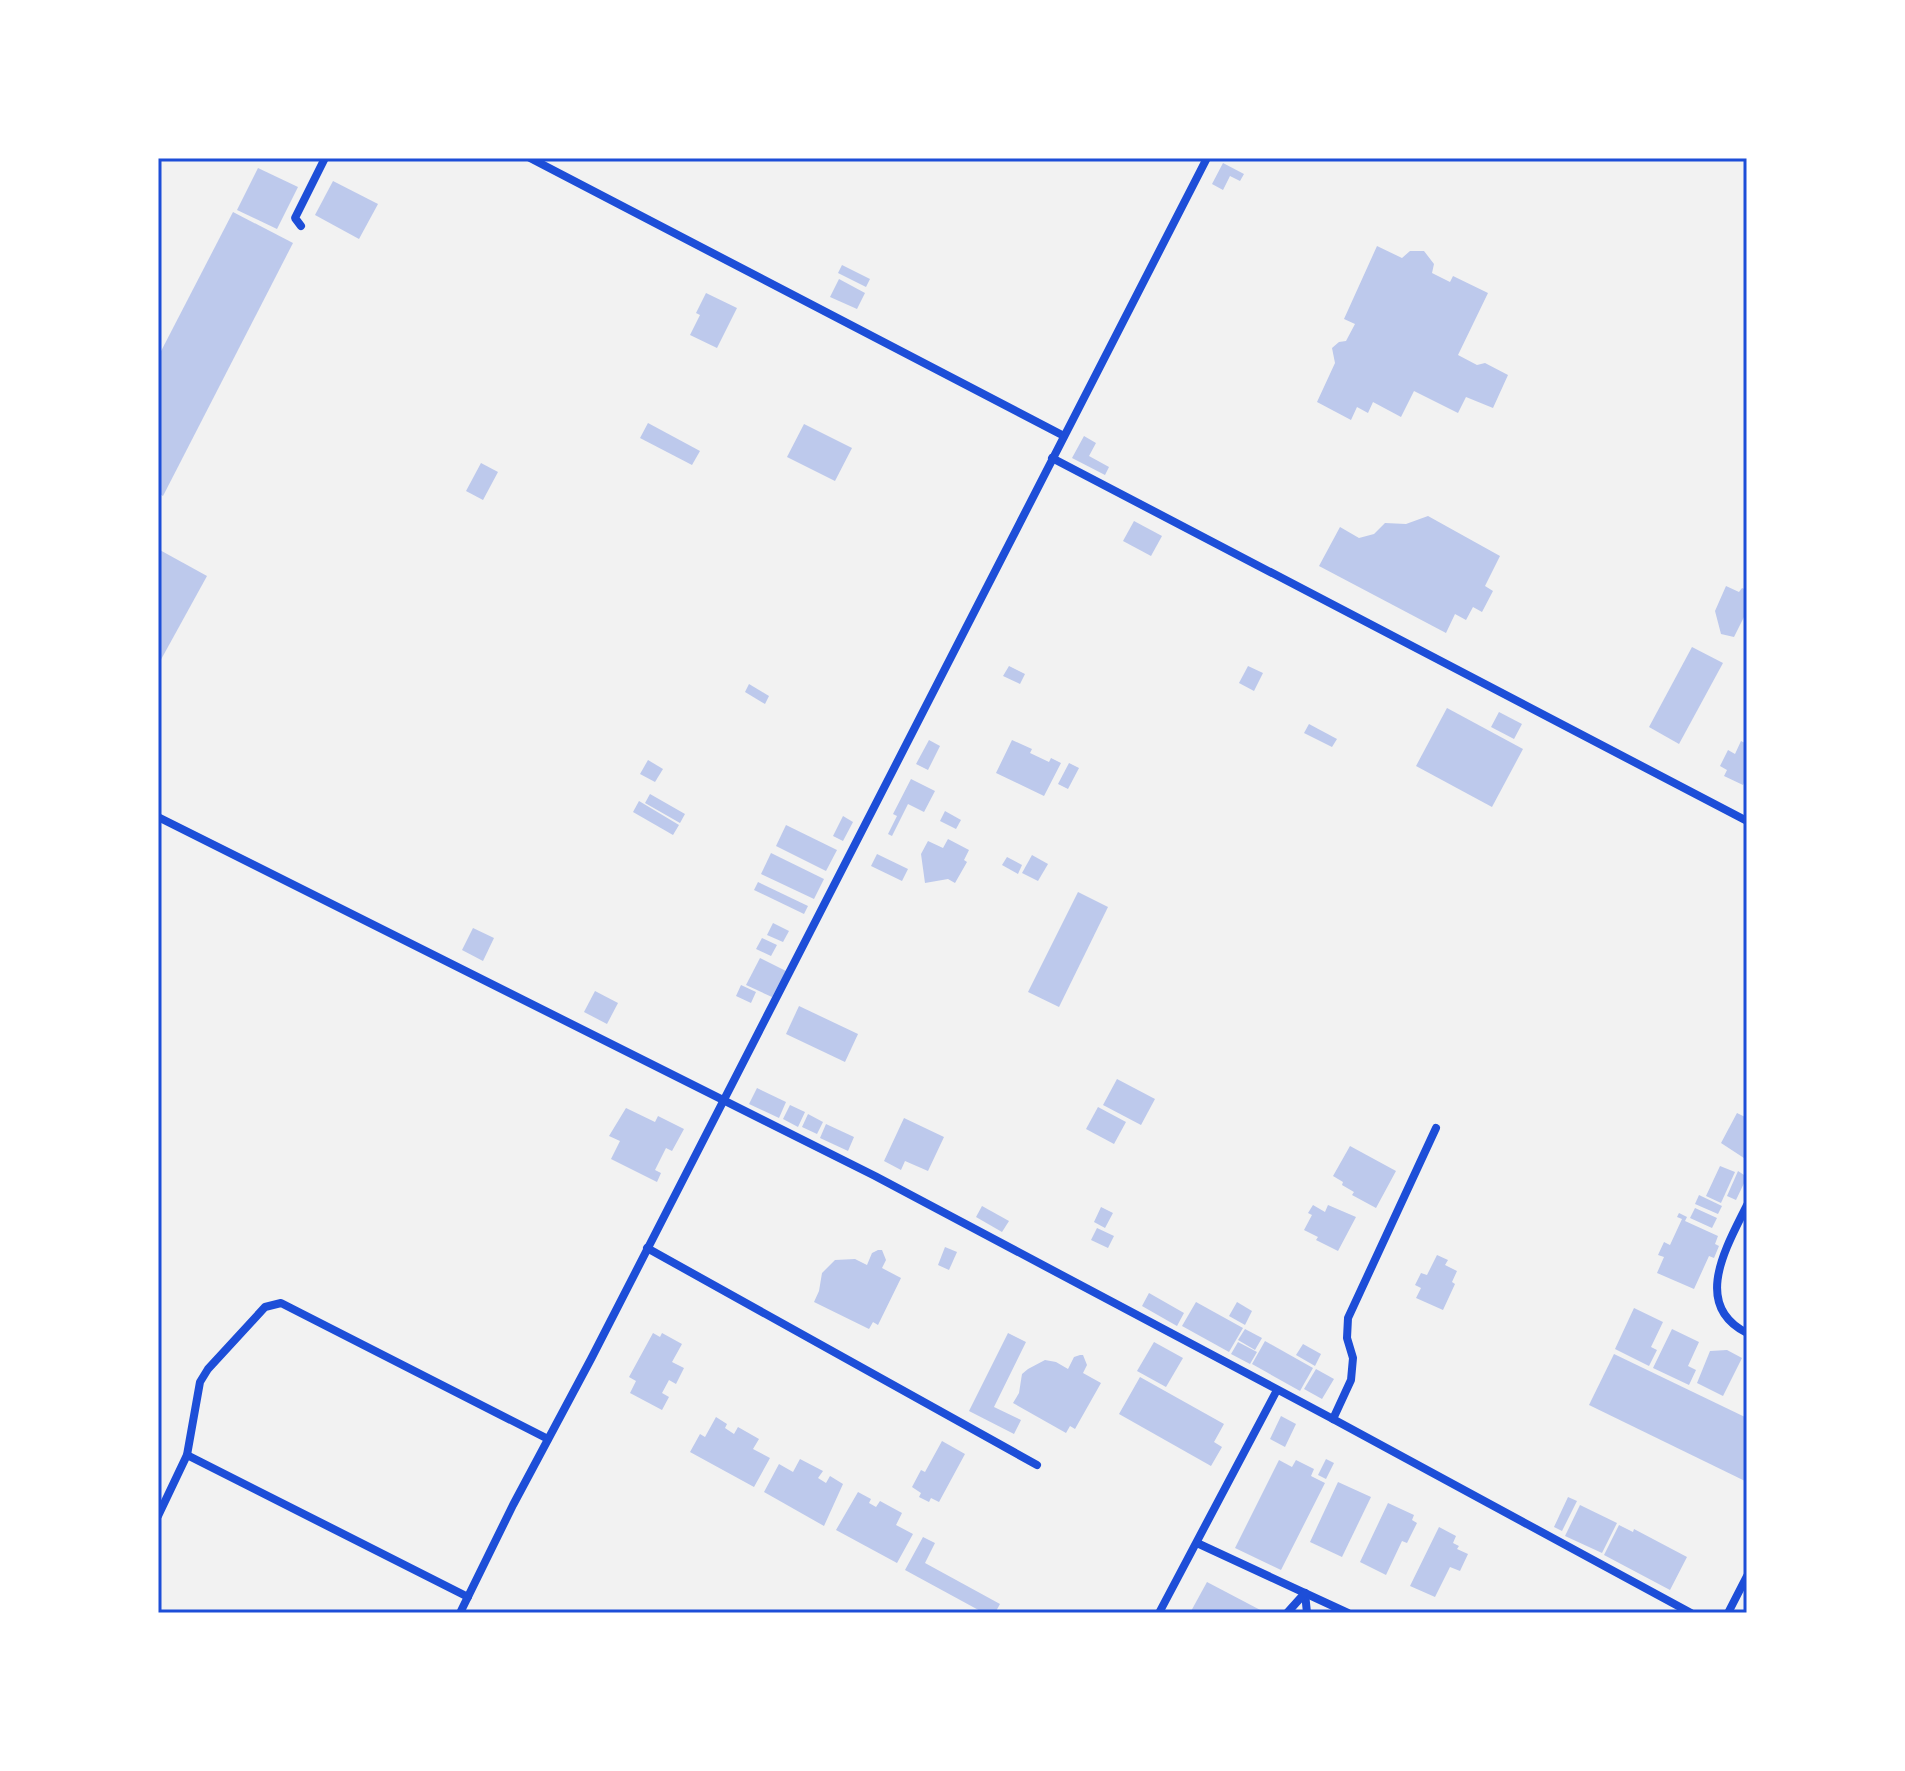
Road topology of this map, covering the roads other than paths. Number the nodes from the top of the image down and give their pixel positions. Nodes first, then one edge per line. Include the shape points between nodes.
1 (325, 158) edge
2 (530, 158) edge
3 (1207, 158) edge
4 (301, 226) dead end
5 (1064, 436) junction
6 (1052, 458) junction
7 (158, 817) edge
8 (1747, 821) edge
9 (722, 1102) junction
10 (1436, 1128) dead end
11 (1747, 1205) edge
12 (647, 1248) junction
13 (1747, 1333) edge
14 (1277, 1390) junction
15 (1333, 1419) junction
16 (548, 1439) junction
17 (187, 1455) junction
18 (1037, 1465) dead end
19 (158, 1516) edge
20 (1197, 1543) junction
21 (1747, 1576) edge
22 (1305, 1593) junction
23 (468, 1597) junction
24 (460, 1613) edge
25 (1159, 1613) edge
26 (1287, 1613) edge
27 (1307, 1613) edge
28 (1348, 1613) edge
29 (1691, 1613) edge
30 (1728, 1613) edge

1 - 4 street via 295,218
2 - 5 street
3 - 5 street
5 - 6 street
6 - 8 street
6 - 9 street
7 - 9 street
9 - 12 street
9 - 14 street via 875,1176
10 - 15 street via 1348,1318 1351,1380
11 - 13 street via 1716,1289 1724,1316
12 - 16 street
12 - 18 street
14 - 15 street
14 - 20 street
15 - 29 street
16 - 17 street via 281,1303 265,1307 208,1369 200,1382
16 - 23 street
17 - 19 street
17 - 23 street
20 - 22 street
20 - 25 street
21 - 30 street
22 - 26 street
22 - 27 street
22 - 28 street
23 - 24 street

